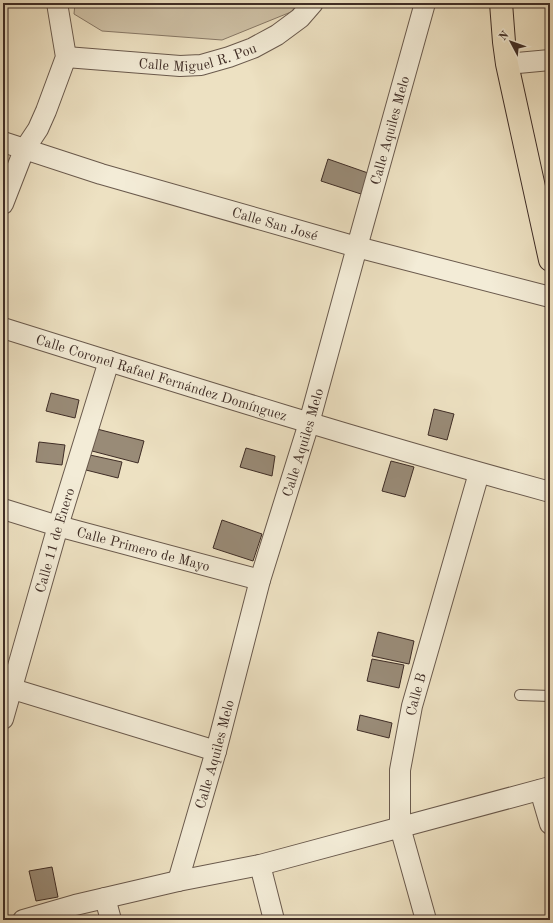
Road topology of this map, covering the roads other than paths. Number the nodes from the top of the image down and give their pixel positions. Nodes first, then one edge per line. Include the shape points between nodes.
1 (57, 3) edge
2 (313, 3) edge
3 (425, 3) edge
4 (500, 3) edge
5 (66, 57) junction
6 (550, 60) edge
7 (507, 64) junction
8 (3, 142) edge
9 (24, 150) junction
10 (3, 204) edge
11 (357, 247) junction
12 (550, 260) edge
13 (550, 297) edge
14 (3, 328) edge
15 (109, 361) junction
16 (309, 424) junction
17 (479, 473) junction
18 (550, 492) edge
19 (3, 508) edge
20 (58, 526) junction
21 (260, 580) junction
22 (7, 687) edge
23 (520, 695) dead end
24 (550, 696) edge
25 (3, 719) edge
26 (216, 751) junction
27 (545, 789) edge
28 (550, 824) edge
29 (400, 827) junction
30 (260, 865) junction
31 (178, 881) junction
32 (105, 898) junction
33 (23, 920) edge
34 (112, 920) edge
35 (274, 920) edge
36 (426, 920) edge

1 - 5 street
2 - 5 street, Calle Miguel R. Pou via 300,18 277,35 253,48 201,65 180,66
3 - 11 street, Calle Aquiles Melo
4 - 7 main road
5 - 9 street via 38,129
6 - 7 street
7 - 12 main road
8 - 9 street, Calle San José
9 - 10 street
9 - 11 street, Calle San José
11 - 13 street, Calle San José
11 - 16 street, Calle Aquiles Melo
14 - 15 street, Calle Coronel Rafael Fernández Domínguez
15 - 16 street, Calle Coronel Rafael Fernández Domínguez
15 - 20 street, Calle 11 de Enero
16 - 17 street, Calle Coronel Rafael Fernández Domínguez
16 - 21 street, Calle Aquiles Melo
17 - 18 street, Calle Coronel Rafael Fernández Domínguez
17 - 29 street, Calle B via 412,706 400,770
19 - 20 street, Calle Primero de Mayo
20 - 21 street, Calle Primero de Mayo
20 - 22 street, Calle 11 de Enero
21 - 26 street, Calle Aquiles Melo
22 - 25 street, Calle 11 de Enero
22 - 26 street
23 - 24 lane
26 - 31 street, Calle Aquiles Melo
27 - 28 street
27 - 29 street
29 - 30 street
29 - 36 street, Calle B
30 - 31 street
30 - 35 street
31 - 32 street
32 - 33 street
32 - 34 street

